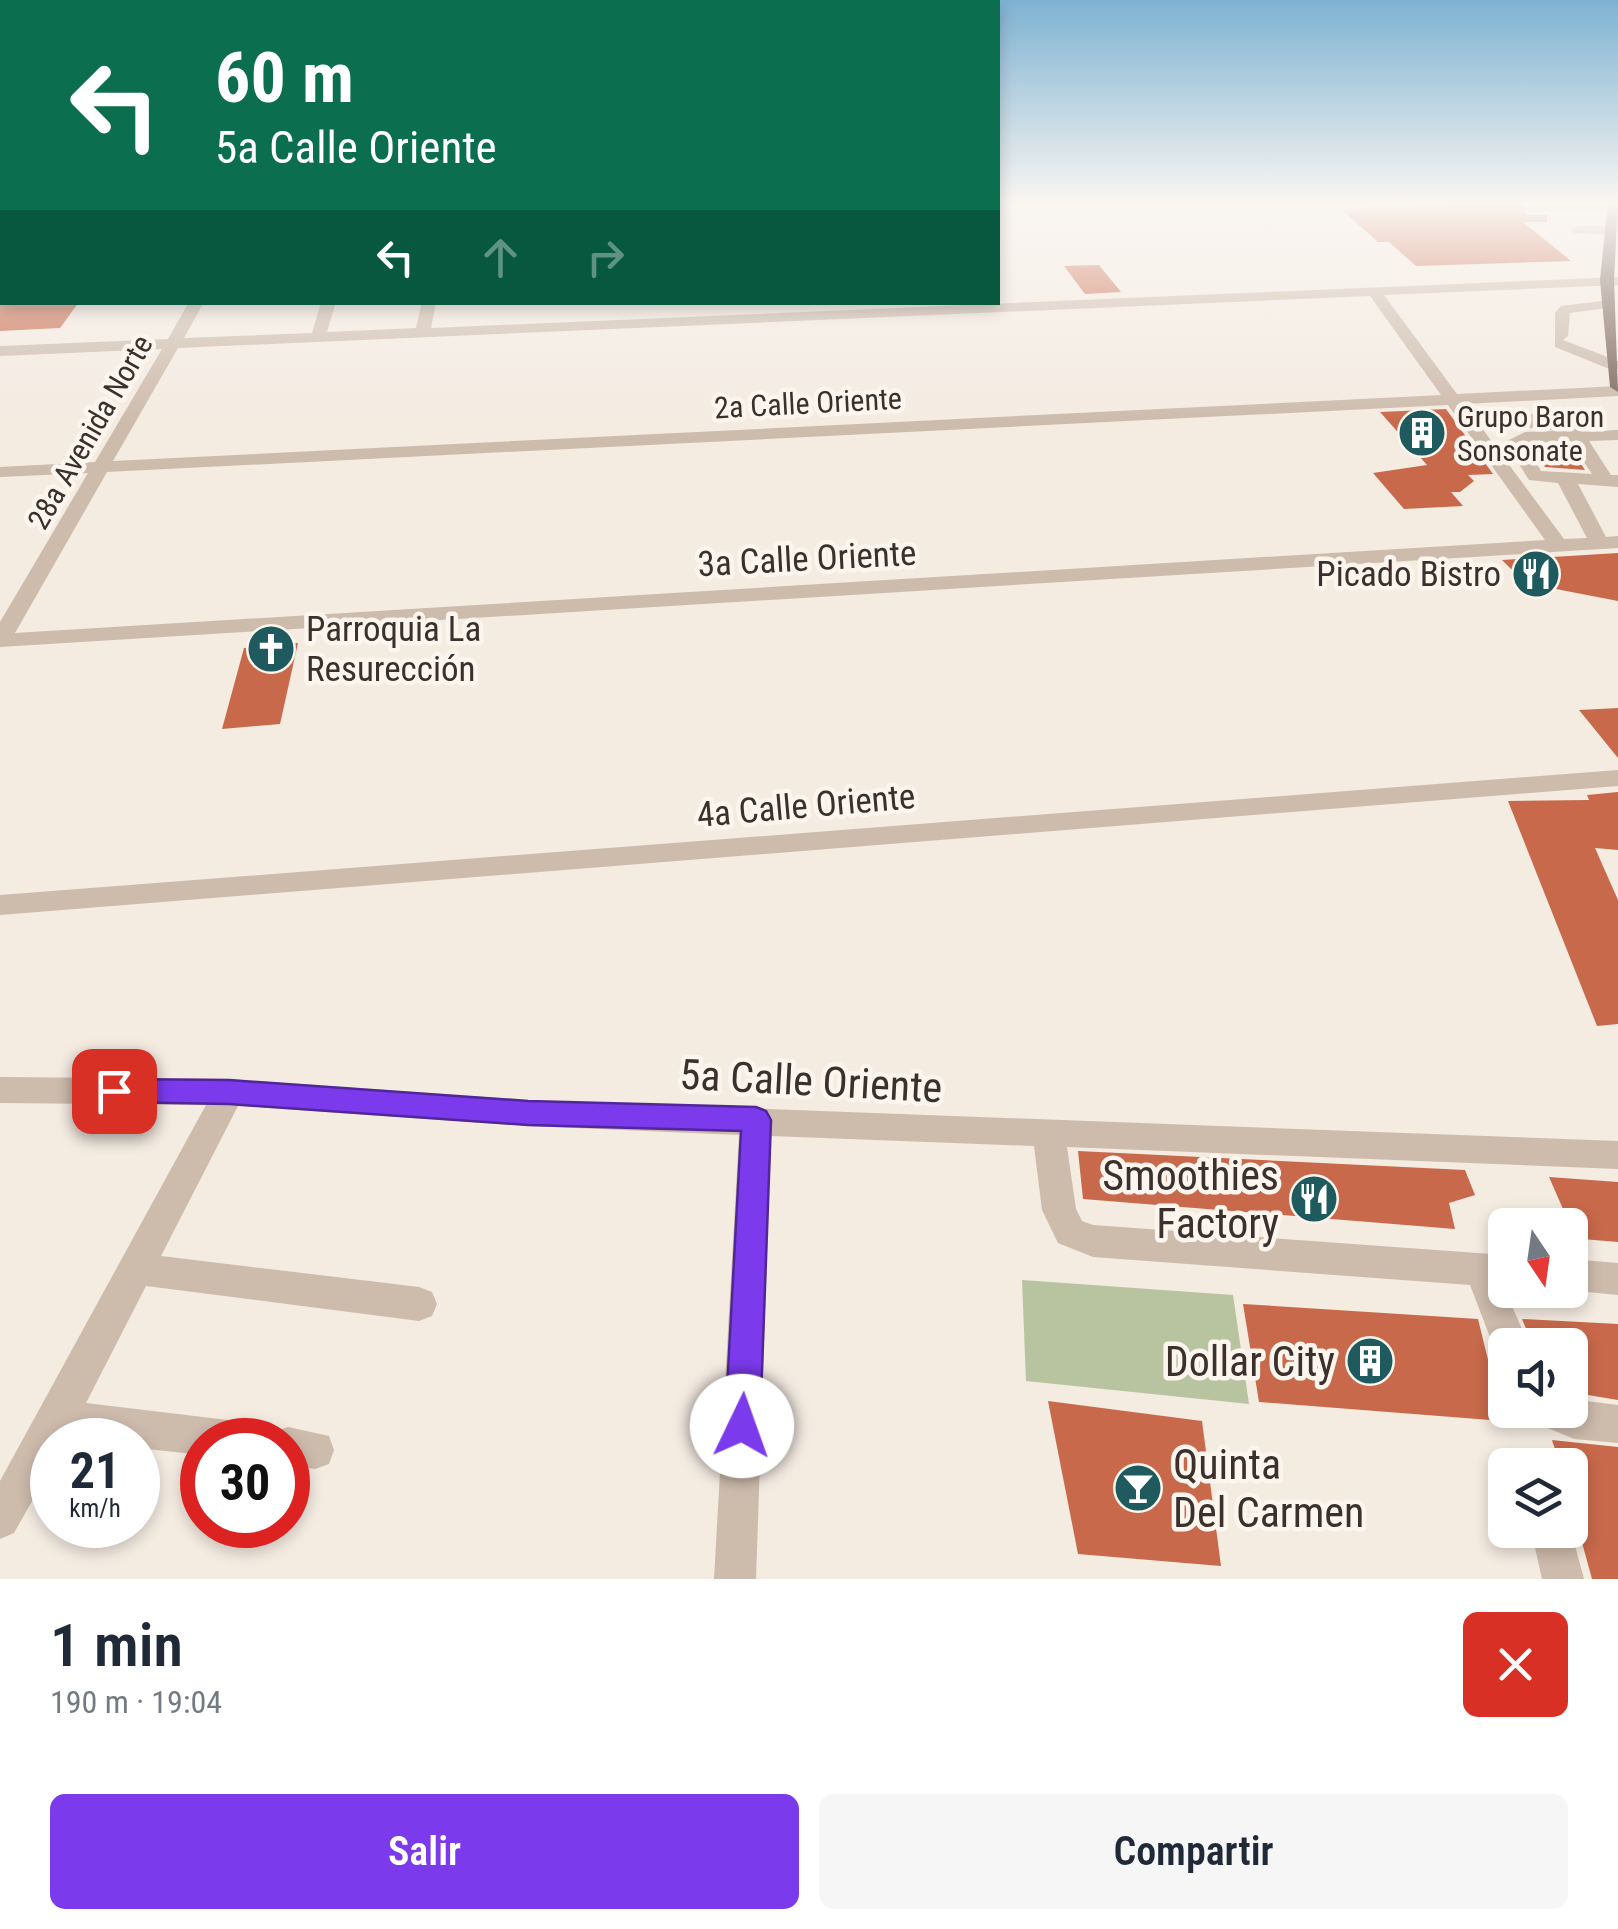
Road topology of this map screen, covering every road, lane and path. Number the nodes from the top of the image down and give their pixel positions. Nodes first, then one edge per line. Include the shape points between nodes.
1 (1612, 280) edge
2 (1372, 289) junction
3 (1000, 303) edge
4 (1610, 304) junction
5 (195, 305) edge
6 (328, 305) edge
7 (428, 305) edge
8 (954, 305) edge
9 (786, 309) edge
10 (423, 332) junction
11 (318, 336) junction
12 (172, 344) junction
13 (0, 351) edge
14 (1614, 365) junction
15 (1618, 389) edge
16 (1453, 397) junction
17 (1503, 419) dead end
18 (1618, 435) edge
19 (1580, 438) junction
20 (104, 466) junction
21 (0, 472) edge
22 (1566, 478) junction
23 (1611, 480) edge
24 (1609, 543) edge
25 (1559, 546) junction
26 (0, 640) edge
27 (1618, 778) edge
28 (0, 905) edge
29 (0, 1090) edge
30 (229, 1092) junction
31 (756, 1120) junction
32 (1049, 1135) junction
33 (1618, 1155) edge
34 (136, 1269) junction
35 (1488, 1270) edge
36 (1588, 1277) edge
37 (1618, 1279) edge
38 (419, 1304) dead end
39 (58, 1418) edge
40 (1588, 1421) edge
41 (1618, 1424) edge
42 (30, 1467) edge
43 (0, 1520) edge
44 (1556, 1548) edge
45 (736, 1579) edge
46 (1564, 1579) edge

1 - 2 street
1 - 4 main road
2 - 3 street
2 - 16 street
4 - 14 main road
4 - 14 street via 1566,309 1560,340
5 - 12 street, 28a Avenida Norte
6 - 11 street
7 - 10 street
8 - 9 street
9 - 10 street
10 - 11 street
11 - 12 street
12 - 13 street
12 - 20 street, 28a Avenida Norte
14 - 15 main road
15 - 16 street, 2a Calle Oriente
16 - 20 street, 2a Calle Oriente
16 - 25 street
17 - 19 street via 1568,426
18 - 19 street
19 - 22 street via 1514,442 1536,476
19 - 23 street
20 - 21 street, 2a Calle Oriente
20 - 26 street, 28a Avenida Norte
22 - 23 street
22 - 24 street
24 - 25 street, 3a Calle Oriente
25 - 26 street, 3a Calle Oriente
27 - 28 street, 4a Calle Oriente
29 - 30 street, 5a Calle Oriente
30 - 31 street, 5a Calle Oriente via 528,1113
30 - 34 street
31 - 32 street, 5a Calle Oriente
31 - 45 street
32 - 33 street, 5a Calle Oriente
32 - 35 street via 1059,1210 1070,1232 1093,1240
34 - 38 street
34 - 39 street
36 - 37 street
40 - 41 street
42 - 43 street
44 - 46 street

